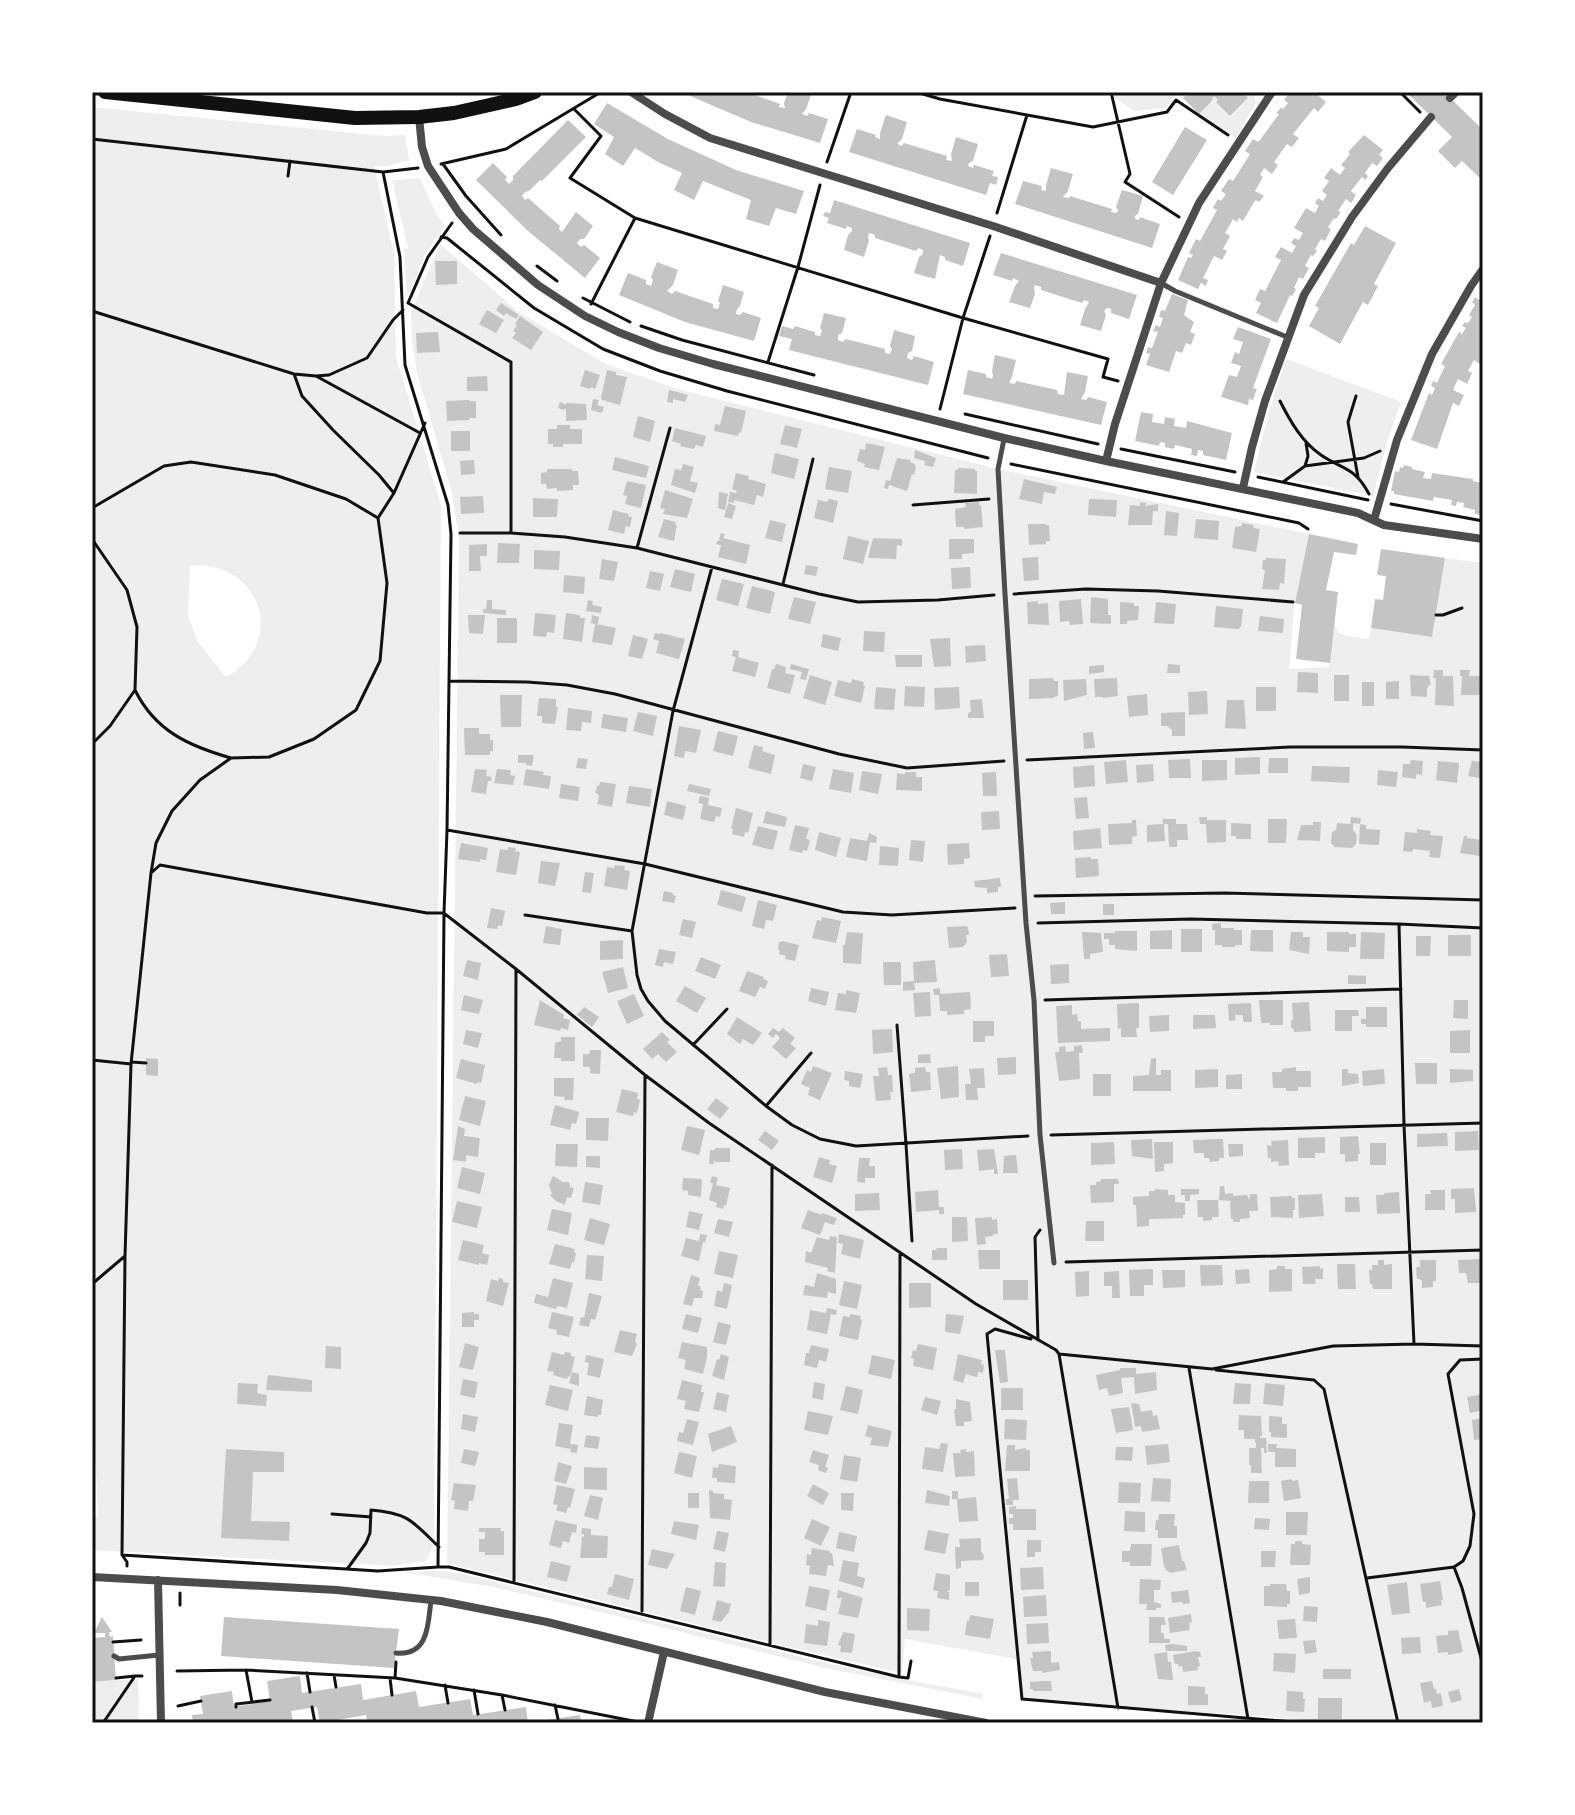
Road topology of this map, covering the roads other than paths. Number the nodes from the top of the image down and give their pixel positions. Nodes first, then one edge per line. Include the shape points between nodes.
1 (105, 92) edge
2 (535, 92) edge
3 (631, 92) edge
4 (1269, 93) edge
5 (419, 117) junction
6 (1430, 119) road end
7 (1483, 269) edge
8 (1161, 283) junction
9 (1287, 337) junction
10 (1004, 438) junction
11 (1106, 461) junction
12 (1243, 488) junction
13 (1374, 520) junction
14 (1483, 539) edge
15 (1054, 1263) road end
16 (92, 1577) edge
17 (158, 1580) junction
18 (431, 1600) junction
19 (664, 1652) junction
20 (396, 1653) dead end
21 (159, 1655) junction
22 (116, 1659) dead end
23 (161, 1723) edge
24 (648, 1723) edge
25 (986, 1723) edge

1 - 5 main road via 355,118
2 - 5 main road
3 - 8 street via 710,138
4 - 8 street via 1199,203
5 - 10 street via 428,166 459,213 538,285 585,316 713,364
6 - 9 street via 1352,217 1304,295
7 - 13 street via 1432,354
8 - 9 lane
8 - 11 street
9 - 12 street
10 - 11 street
10 - 15 lane via 999,498 1040,1135
11 - 12 street
12 - 13 street
13 - 14 street
16 - 17 street
17 - 18 street
17 - 21 street
18 - 19 street
18 - 20 lane via 426,1638 416,1649
19 - 24 street
19 - 25 street via 825,1692
21 - 22 lane
21 - 23 street

